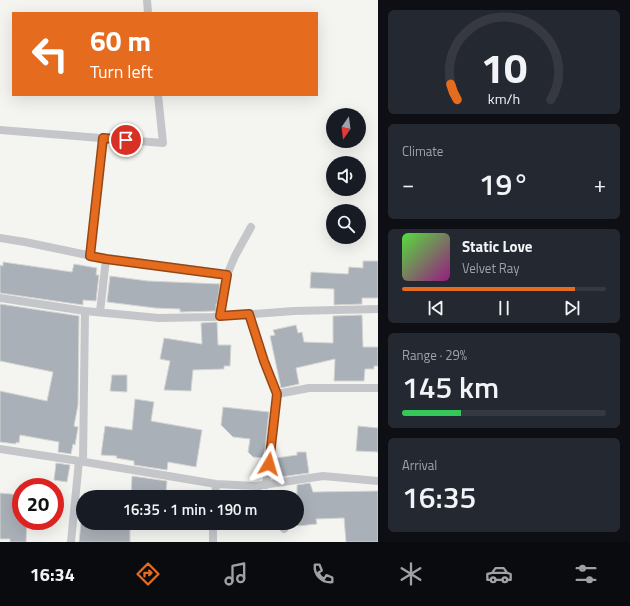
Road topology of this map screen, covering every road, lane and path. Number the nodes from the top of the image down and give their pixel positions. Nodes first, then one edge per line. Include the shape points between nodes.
1 (147, 0) edge
2 (148, 12) edge
3 (158, 96) edge
4 (0, 130) edge
5 (103, 138) junction
6 (251, 227) dead end
7 (0, 238) edge
8 (90, 256) junction
9 (106, 259) junction
10 (227, 275) junction
11 (0, 298) edge
12 (378, 309) edge
13 (85, 311) junction
14 (100, 312) junction
15 (249, 314) junction
16 (220, 316) junction
17 (378, 388) edge
18 (277, 394) junction
19 (0, 449) edge
20 (81, 461) junction
21 (378, 482) edge
22 (216, 484) junction
23 (256, 486) junction
24 (266, 486) junction
25 (216, 490) edge
26 (257, 490) edge
27 (213, 530) edge
28 (71, 542) edge
29 (213, 542) edge

1 - 2 lane
3 - 5 lane via 163,143
4 - 5 lane
5 - 8 lane
6 - 10 lane
7 - 8 lane
8 - 9 lane
9 - 10 lane
9 - 14 lane
10 - 16 lane
11 - 13 lane
12 - 15 lane
13 - 14 lane
13 - 20 lane
14 - 16 lane via 160,318
15 - 16 lane
15 - 18 lane
17 - 18 lane via 309,388
18 - 24 lane
19 - 20 lane
20 - 22 lane
20 - 28 lane
21 - 24 lane via 323,476
22 - 23 lane
22 - 25 lane
23 - 24 lane
23 - 26 lane
27 - 29 lane

